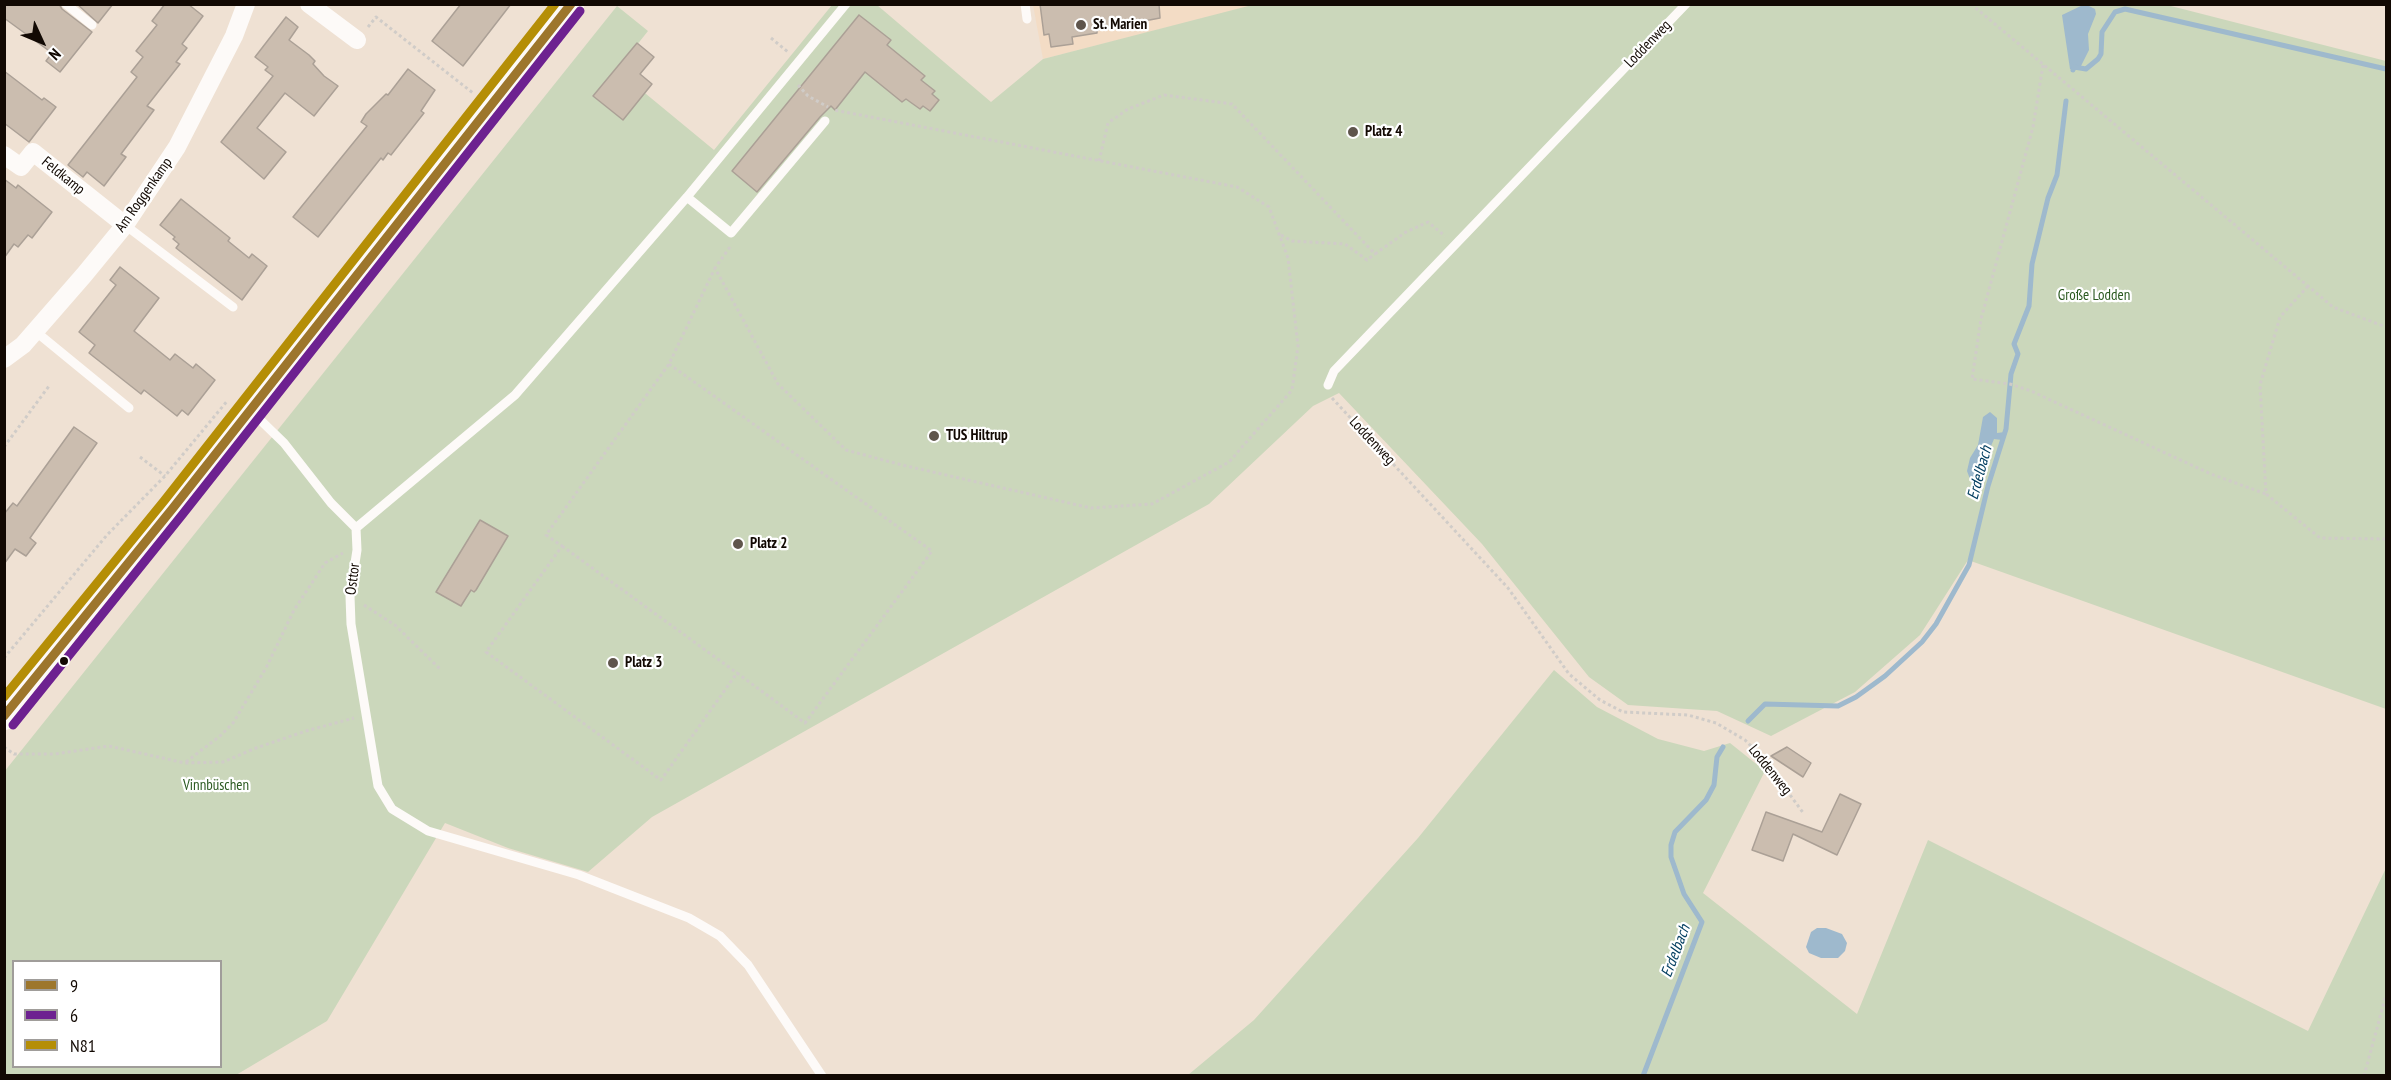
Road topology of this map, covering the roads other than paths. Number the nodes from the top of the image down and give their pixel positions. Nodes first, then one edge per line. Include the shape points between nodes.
1 (66, 4) edge
2 (246, 4) edge
3 (309, 4) edge
4 (571, 4) edge
5 (846, 4) edge
6 (1025, 4) edge
7 (1686, 4) edge
8 (1027, 19) dead end
9 (92, 25) dead end
10 (357, 40) road end
11 (825, 121) dead end
12 (4, 154) edge
13 (687, 197) junction
14 (124, 225) junction
15 (233, 307) dead end
16 (35, 331) junction
17 (4, 359) edge
18 (1328, 385) road end
19 (240, 404) junction
20 (129, 408) dead end
21 (356, 528) junction
22 (36, 678) junction
23 (4, 696) edge
24 (4, 717) edge
25 (822, 1076) edge

1 - 9 lane
2 - 14 street, Am Roggenkamp via 234,36 177,147
3 - 10 street
4 - 19 main road
5 - 13 lane
6 - 8 lane
7 - 18 lane, Loddenweg via 1334,371
11 - 13 lane via 731,233
12 - 14 street, Feldkamp via 21,167 33,152
13 - 21 lane via 515,395
14 - 15 lane
14 - 16 street, Am Roggenkamp
16 - 17 street, Am Roggenkamp
16 - 20 lane
19 - 21 lane via 284,443
19 - 22 main road
21 - 25 lane, Osttor via 351,624 378,786 392,809 428,831 579,875 689,918 720,936 748,965
22 - 23 street
22 - 24 main road

